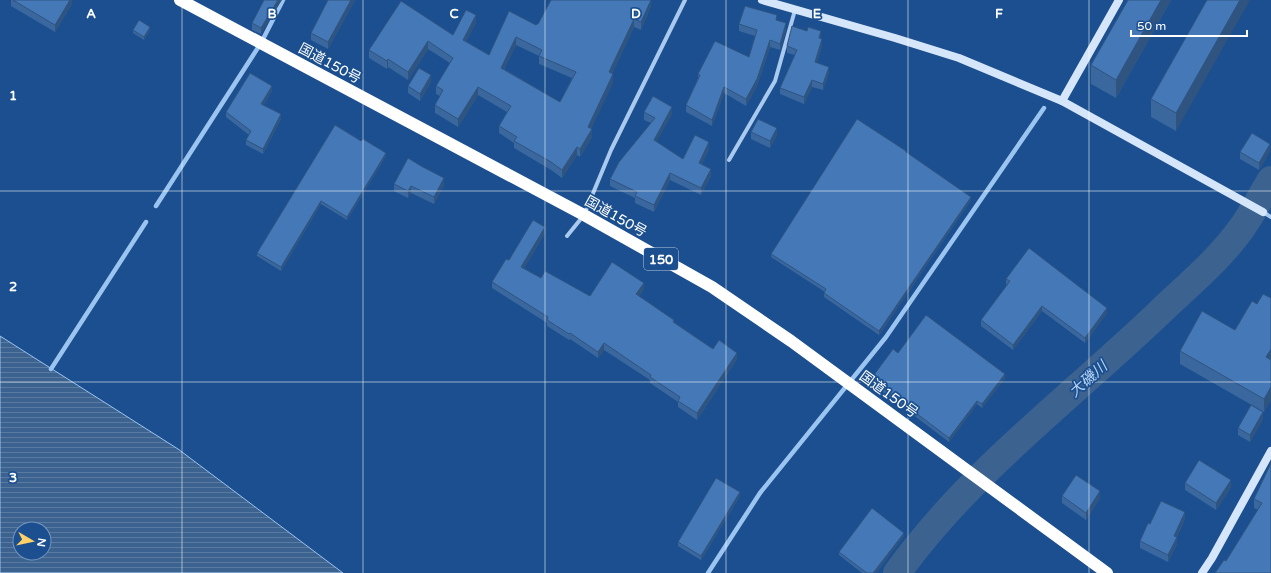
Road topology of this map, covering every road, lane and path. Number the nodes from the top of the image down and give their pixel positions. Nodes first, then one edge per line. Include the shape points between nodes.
1 (180, 0) edge
2 (685, 0) edge
3 (762, 0) edge
4 (1119, 0) edge
5 (795, 9) junction
6 (1062, 101) junction
7 (729, 160) dead end
8 (1262, 212) joint
9 (584, 215) junction
10 (1271, 217) edge
11 (567, 236) dead end
12 (1271, 452) edge
13 (1107, 573) edge
14 (1202, 573) edge

1 - 9 highway, 国道150号 / 150
2 - 9 street via 611,150
3 - 5 street
4 - 6 street
5 - 6 street via 959,58
5 - 7 street via 775,81
6 - 8 street
8 - 10 street
9 - 11 street
9 - 13 highway, 国道150号 / 150 via 712,287 785,337
12 - 14 street

